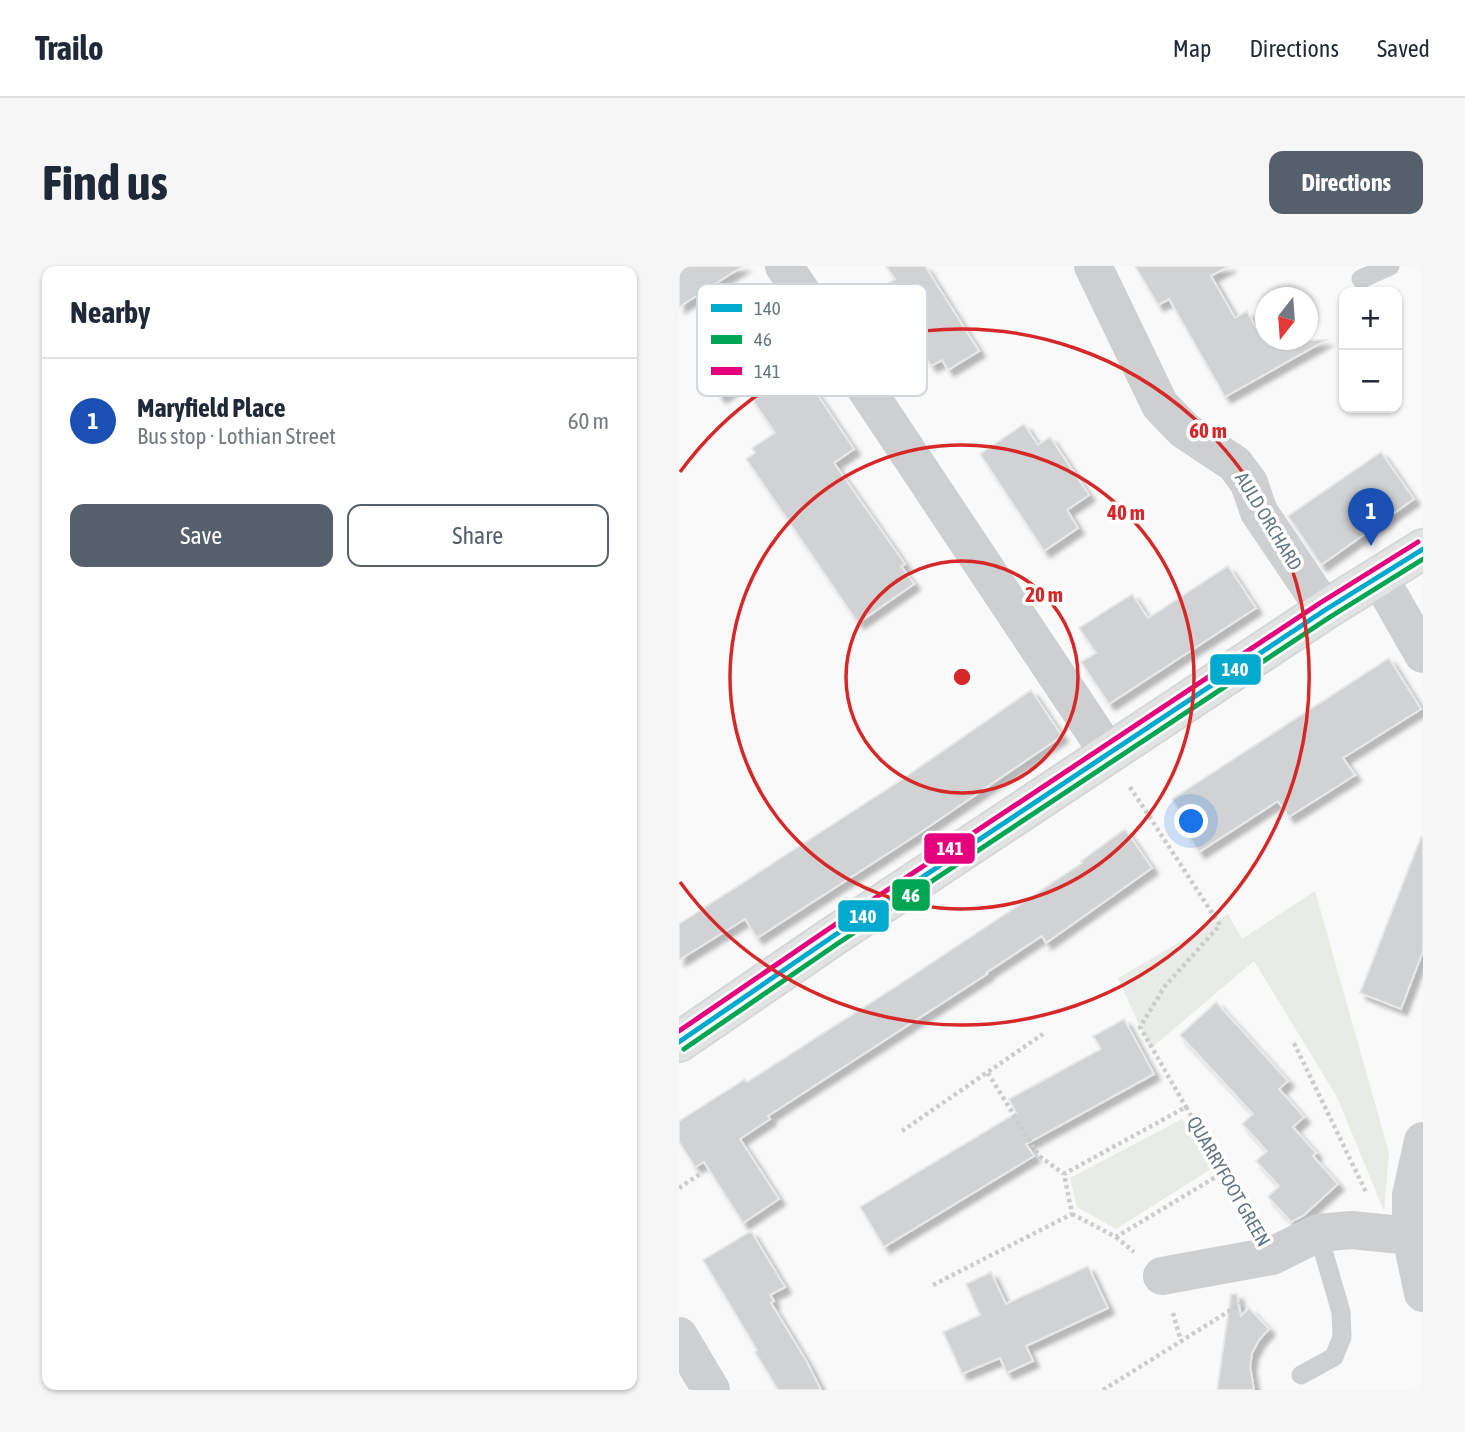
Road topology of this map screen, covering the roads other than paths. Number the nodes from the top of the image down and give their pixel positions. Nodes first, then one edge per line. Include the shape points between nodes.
1 (785, 266) edge
2 (1093, 266) edge
3 (1389, 266) edge
4 (1361, 279) dead end
5 (797, 284) edge
6 (871, 396) edge
7 (1423, 549) edge
8 (1379, 577) junction
9 (1325, 610) junction
10 (1423, 654) edge
11 (1109, 754) junction
12 (679, 1042) edge
13 (1423, 1141) edge
14 (1318, 1233) junction
15 (1399, 1235) junction
16 (1161, 1276) dead end
17 (1423, 1293) edge
18 (679, 1336) edge
19 (1301, 1375) dead end
20 (711, 1390) edge

1 - 5 street
2 - 9 street, AULD ORCHARD via 1160,405 1184,430 1235,464 1249,483 1259,512
3 - 4 lane
6 - 11 street
7 - 8 main road
8 - 9 main road
8 - 10 street
9 - 11 main road
11 - 12 main road
13 - 15 street
14 - 15 street, QUARRYFOOT GREEN via 1351,1230
14 - 16 street, QUARRYFOOT GREEN via 1272,1256
14 - 19 lane via 1341,1312 1342,1337 1334,1357
15 - 17 street
18 - 20 street

